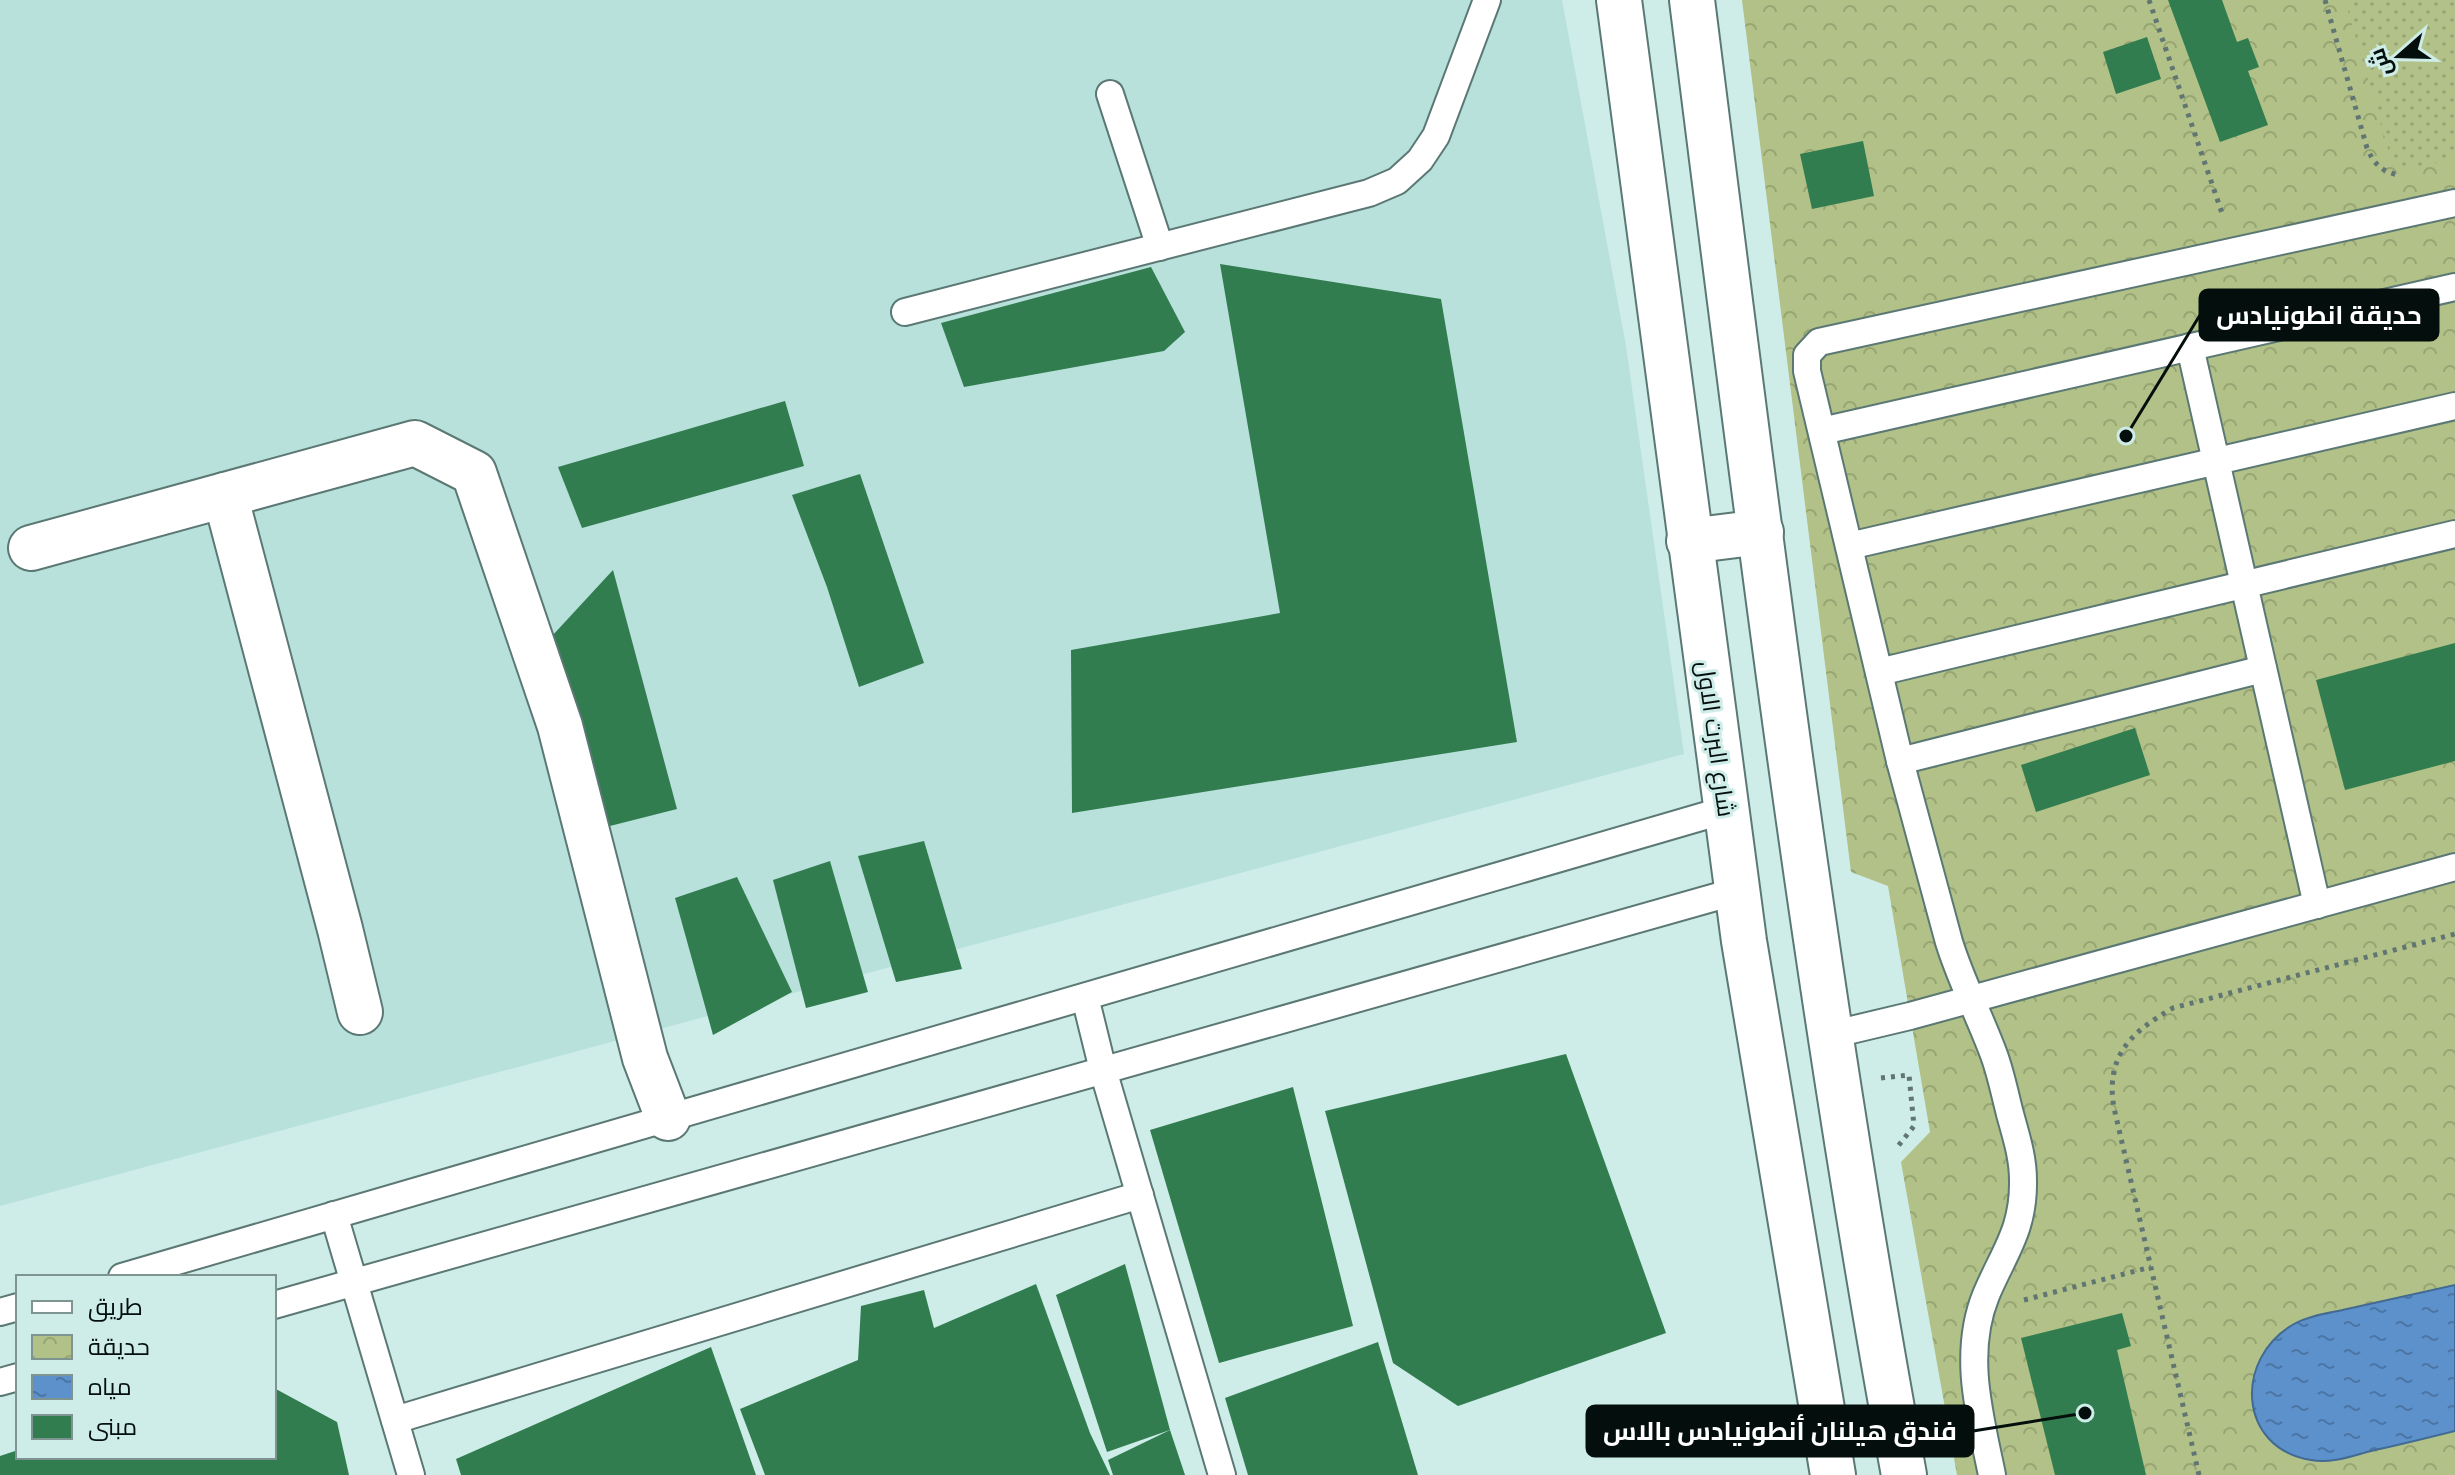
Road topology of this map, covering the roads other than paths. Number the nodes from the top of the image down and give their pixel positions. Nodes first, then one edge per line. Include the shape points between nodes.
1 (1487, 0) edge
2 (1619, 0) edge
3 (1692, 0) edge
4 (1110, 94) dead end
5 (2455, 203) edge
6 (1160, 247) junction
7 (2455, 287) edge
8 (905, 312) dead end
9 (2190, 347) junction
10 (2455, 406) edge
11 (1822, 431) junction
12 (2216, 461) junction
13 (225, 495) junction
14 (1761, 532) junction
15 (2455, 534) edge
16 (1689, 541) junction
17 (1849, 546) junction
18 (31, 548) dead end
19 (2244, 585) junction
20 (2263, 669) junction
21 (1879, 672) junction
22 (1900, 761) junction
23 (1725, 810) junction
24 (2455, 867) edge
25 (1737, 891) junction
26 (2317, 905) junction
27 (1085, 997) junction
28 (1970, 999) junction
29 (360, 1012) dead end
30 (1830, 1035) junction
31 (1103, 1070) junction
32 (668, 1118) junction
33 (1140, 1195) junction
34 (334, 1215) junction
35 (129, 1275) edge
36 (355, 1282) junction
37 (276, 1304) edge
38 (395, 1420) junction
39 (411, 1475) edge
40 (1222, 1475) edge
41 (1833, 1475) edge
42 (1904, 1475) edge
43 (1992, 1475) edge

1 - 6 lane via 1436,136 1397,181 1369,193
2 - 16 main road, شارع البرت الاول
3 - 14 main road
4 - 6 lane
5 - 11 lane via 1819,342 1806,363
6 - 8 lane
7 - 9 lane
9 - 11 lane
9 - 12 lane
10 - 12 lane
11 - 17 lane
12 - 17 lane
12 - 19 lane
13 - 18 main road
13 - 29 main road
13 - 32 main road via 415,443 474,473 560,726 645,1058
14 - 16 main road
14 - 30 main road
15 - 19 lane
16 - 23 main road, شارع البرت الاول
17 - 21 lane
19 - 20 lane
19 - 21 lane
20 - 22 lane
20 - 26 lane
21 - 22 lane
22 - 28 lane via 1949,942
23 - 25 main road, شارع البرت الاول
23 - 27 lane
24 - 26 lane
25 - 31 lane
25 - 41 main road, شارع البرت الاول
26 - 28 lane
27 - 31 lane
27 - 32 lane
28 - 30 lane
28 - 43 lane via 1995,1058 2023,1181 2016,1233 1976,1327 1976,1396
30 - 42 main road
31 - 33 lane
31 - 36 lane
32 - 34 lane
33 - 38 lane
33 - 40 lane
34 - 35 lane
34 - 36 lane
36 - 37 lane
36 - 38 lane
38 - 39 lane

